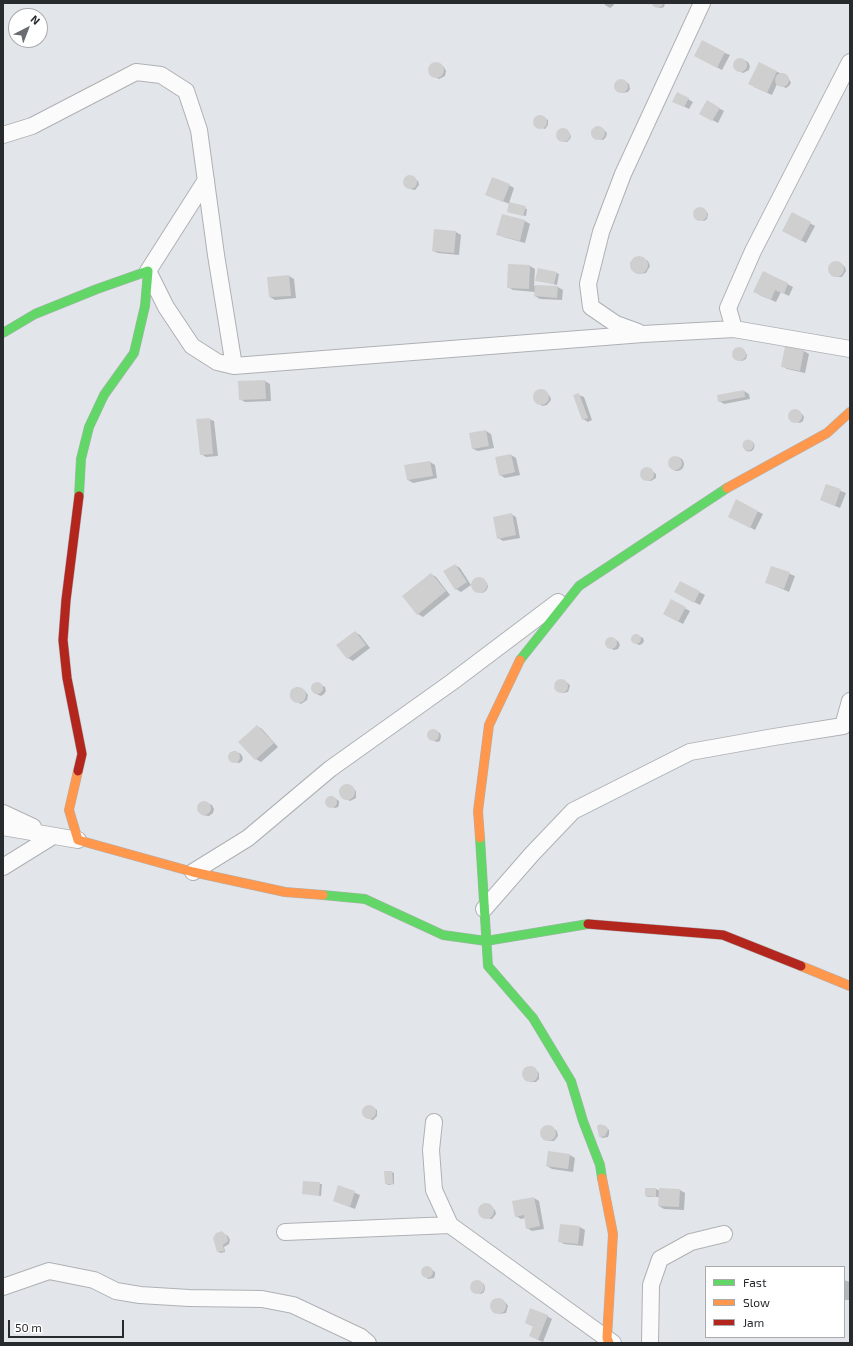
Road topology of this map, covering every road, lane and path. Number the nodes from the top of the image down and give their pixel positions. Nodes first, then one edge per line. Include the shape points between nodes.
1 (702, 3) edge
2 (850, 62) edge
3 (3, 135) edge
4 (206, 180) junction
5 (148, 271) junction
6 (734, 330) junction
7 (3, 333) edge
8 (643, 334) junction
9 (850, 349) edge
10 (234, 366) junction
11 (850, 412) edge
12 (579, 586) junction
13 (850, 701) edge
14 (3, 813) edge
15 (3, 827) edge
16 (53, 836) junction
17 (78, 840) junction
18 (3, 867) edge
19 (193, 872) junction
20 (484, 909) junction
21 (486, 941) junction
22 (850, 986) edge
23 (434, 1122) dead end
24 (450, 1224) junction
25 (285, 1232) dead end
26 (724, 1234) dead end
27 (3, 1287) edge
28 (610, 1341) edge
29 (368, 1343) edge
30 (650, 1343) edge

1 - 8 street via 623,174 600,232 588,284 591,307 616,324
2 - 6 street via 753,250 728,308
3 - 4 street via 32,126 136,72 161,75 186,92 199,130
4 - 5 street
4 - 10 street
5 - 7 street via 35,314
5 - 10 street via 166,307 192,346 217,362
5 - 17 street via 146,306 134,353 104,395 89,427 81,459 79,504 63,640 67,678 82,754 69,810
6 - 8 street
6 - 9 street
8 - 10 street
11 - 12 street via 827,433 717,494
12 - 19 street via 452,682 330,769 248,838
12 - 20 street via 520,657 489,725 478,811
13 - 20 street via 843,726 690,752 574,811
14 - 16 street
15 - 16 street
16 - 17 street
16 - 18 street
17 - 19 street
19 - 21 street via 285,892 365,899 443,935
20 - 21 street
21 - 22 street via 591,923 723,935
21 - 28 street via 488,966 533,1018 571,1081 600,1165 613,1234
23 - 24 street via 431,1150 434,1190
24 - 25 street
24 - 28 street
26 - 30 street via 691,1242 660,1259 651,1286
27 - 29 street via 49,1272 94,1280 116,1292 189,1298 262,1299 293,1305 361,1337

